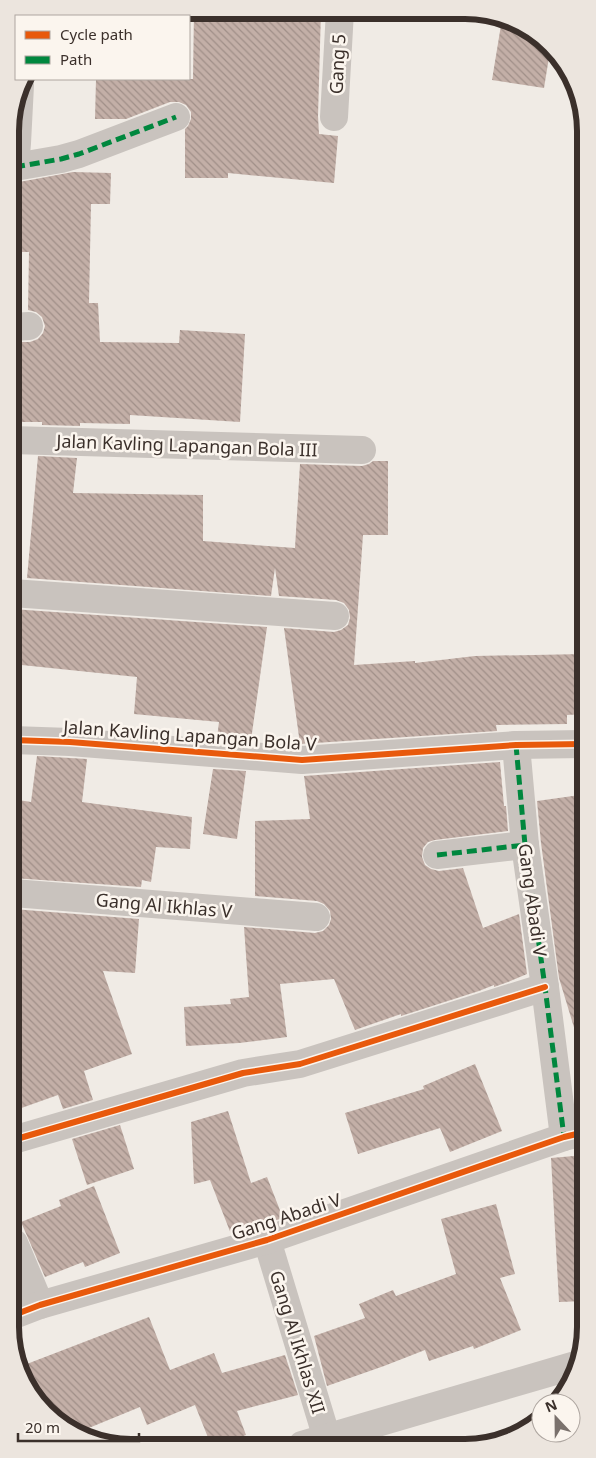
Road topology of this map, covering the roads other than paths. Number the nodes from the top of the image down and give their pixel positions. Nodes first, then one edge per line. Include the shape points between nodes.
1 (340, 19) edge
2 (176, 117) dead end
3 (334, 117) dead end
4 (19, 166) edge
5 (19, 440) edge
6 (362, 450) dead end
7 (19, 593) edge
8 (335, 616) dead end
9 (19, 740) edge
10 (577, 744) edge
11 (516, 745) junction
12 (525, 845) junction
13 (437, 855) dead end
14 (19, 893) edge
15 (316, 917) dead end
16 (545, 987) junction
17 (574, 1134) edge
18 (19, 1138) edge
19 (267, 1240) junction
20 (19, 1255) edge
21 (40, 1305) junction
22 (19, 1313) edge
23 (570, 1367) edge
24 (319, 1439) edge
25 (330, 1439) edge

1 - 3 street, Gang 5
2 - 4 street via 79,154
5 - 6 street, Jalan Kavling Lapangan Bola III
7 - 8 street
9 - 11 street, Jalan Kavling Lapangan Bola V via 302,760
10 - 11 street, Jalan Kavling Lapangan Bola V
11 - 12 street, Gang Abadi V
12 - 13 street
12 - 16 street, Gang Abadi V
14 - 15 street, Gang Al Ikhlas V
16 - 17 street, Gang Abadi V
16 - 18 street via 300,1064 243,1073
17 - 19 street, Gang Abadi V
19 - 21 street, Gang Abadi V
19 - 24 street, Gang Al Ikhlas XII
20 - 21 street
21 - 22 street, Gang Abadi V
23 - 25 street

